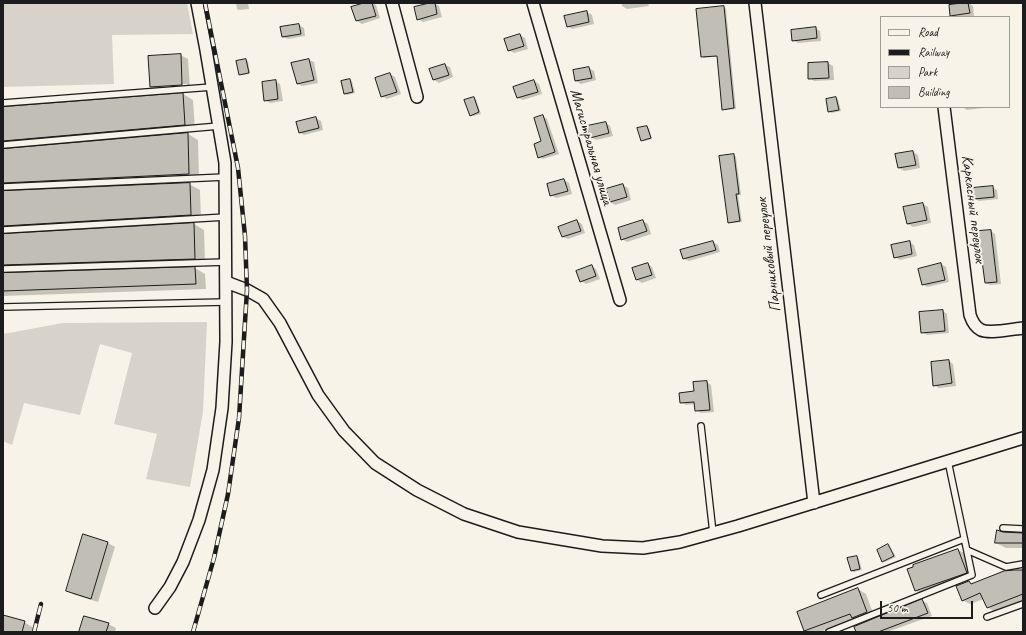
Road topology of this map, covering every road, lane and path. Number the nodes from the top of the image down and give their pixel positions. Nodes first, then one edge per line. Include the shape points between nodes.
1 (197, 3) edge
2 (392, 3) edge
3 (533, 3) edge
4 (755, 3) edge
5 (212, 88) junction
6 (417, 97) dead end
7 (3, 103) edge
8 (944, 108) edge
9 (219, 126) junction
10 (3, 145) edge
11 (225, 177) junction
12 (3, 187) edge
13 (226, 217) junction
14 (3, 230) edge
15 (226, 262) junction
16 (3, 269) edge
17 (226, 282) junction
18 (620, 300) dead end
19 (226, 302) junction
20 (3, 307) edge
21 (1023, 328) edge
22 (701, 426) dead end
23 (1023, 438) edge
24 (948, 461) junction
25 (814, 503) junction
26 (1003, 528) dead end
27 (1023, 529) edge
28 (713, 533) junction
29 (964, 539) junction
30 (967, 550) junction
31 (1023, 564) edge
32 (821, 595) dead end
33 (1023, 604) edge
34 (155, 608) dead end
35 (987, 617) dead end
36 (829, 632) edge

1 - 5 street
2 - 6 street
3 - 18 street, Магистральная улица
4 - 25 street, Парниковый переулок
5 - 7 lane
5 - 9 street
8 - 21 street, Каркасный переулок via 972,322 987,332
9 - 10 lane
9 - 11 street
11 - 12 lane
11 - 13 street
13 - 14 lane
13 - 15 street
15 - 16 lane
15 - 17 street
17 - 19 street
17 - 28 street via 263,299 280,324 318,395 344,431 375,463 417,490 464,514 518,532 602,546 643,548
19 - 20 lane
19 - 34 street via 222,408 213,470 199,520 182,562 170,587
22 - 28 lane
23 - 24 street
24 - 25 street
24 - 29 lane
25 - 28 street
26 - 27 lane
29 - 30 lane
29 - 32 lane
30 - 31 lane via 1006,566
30 - 36 lane via 972,574
33 - 35 lane

